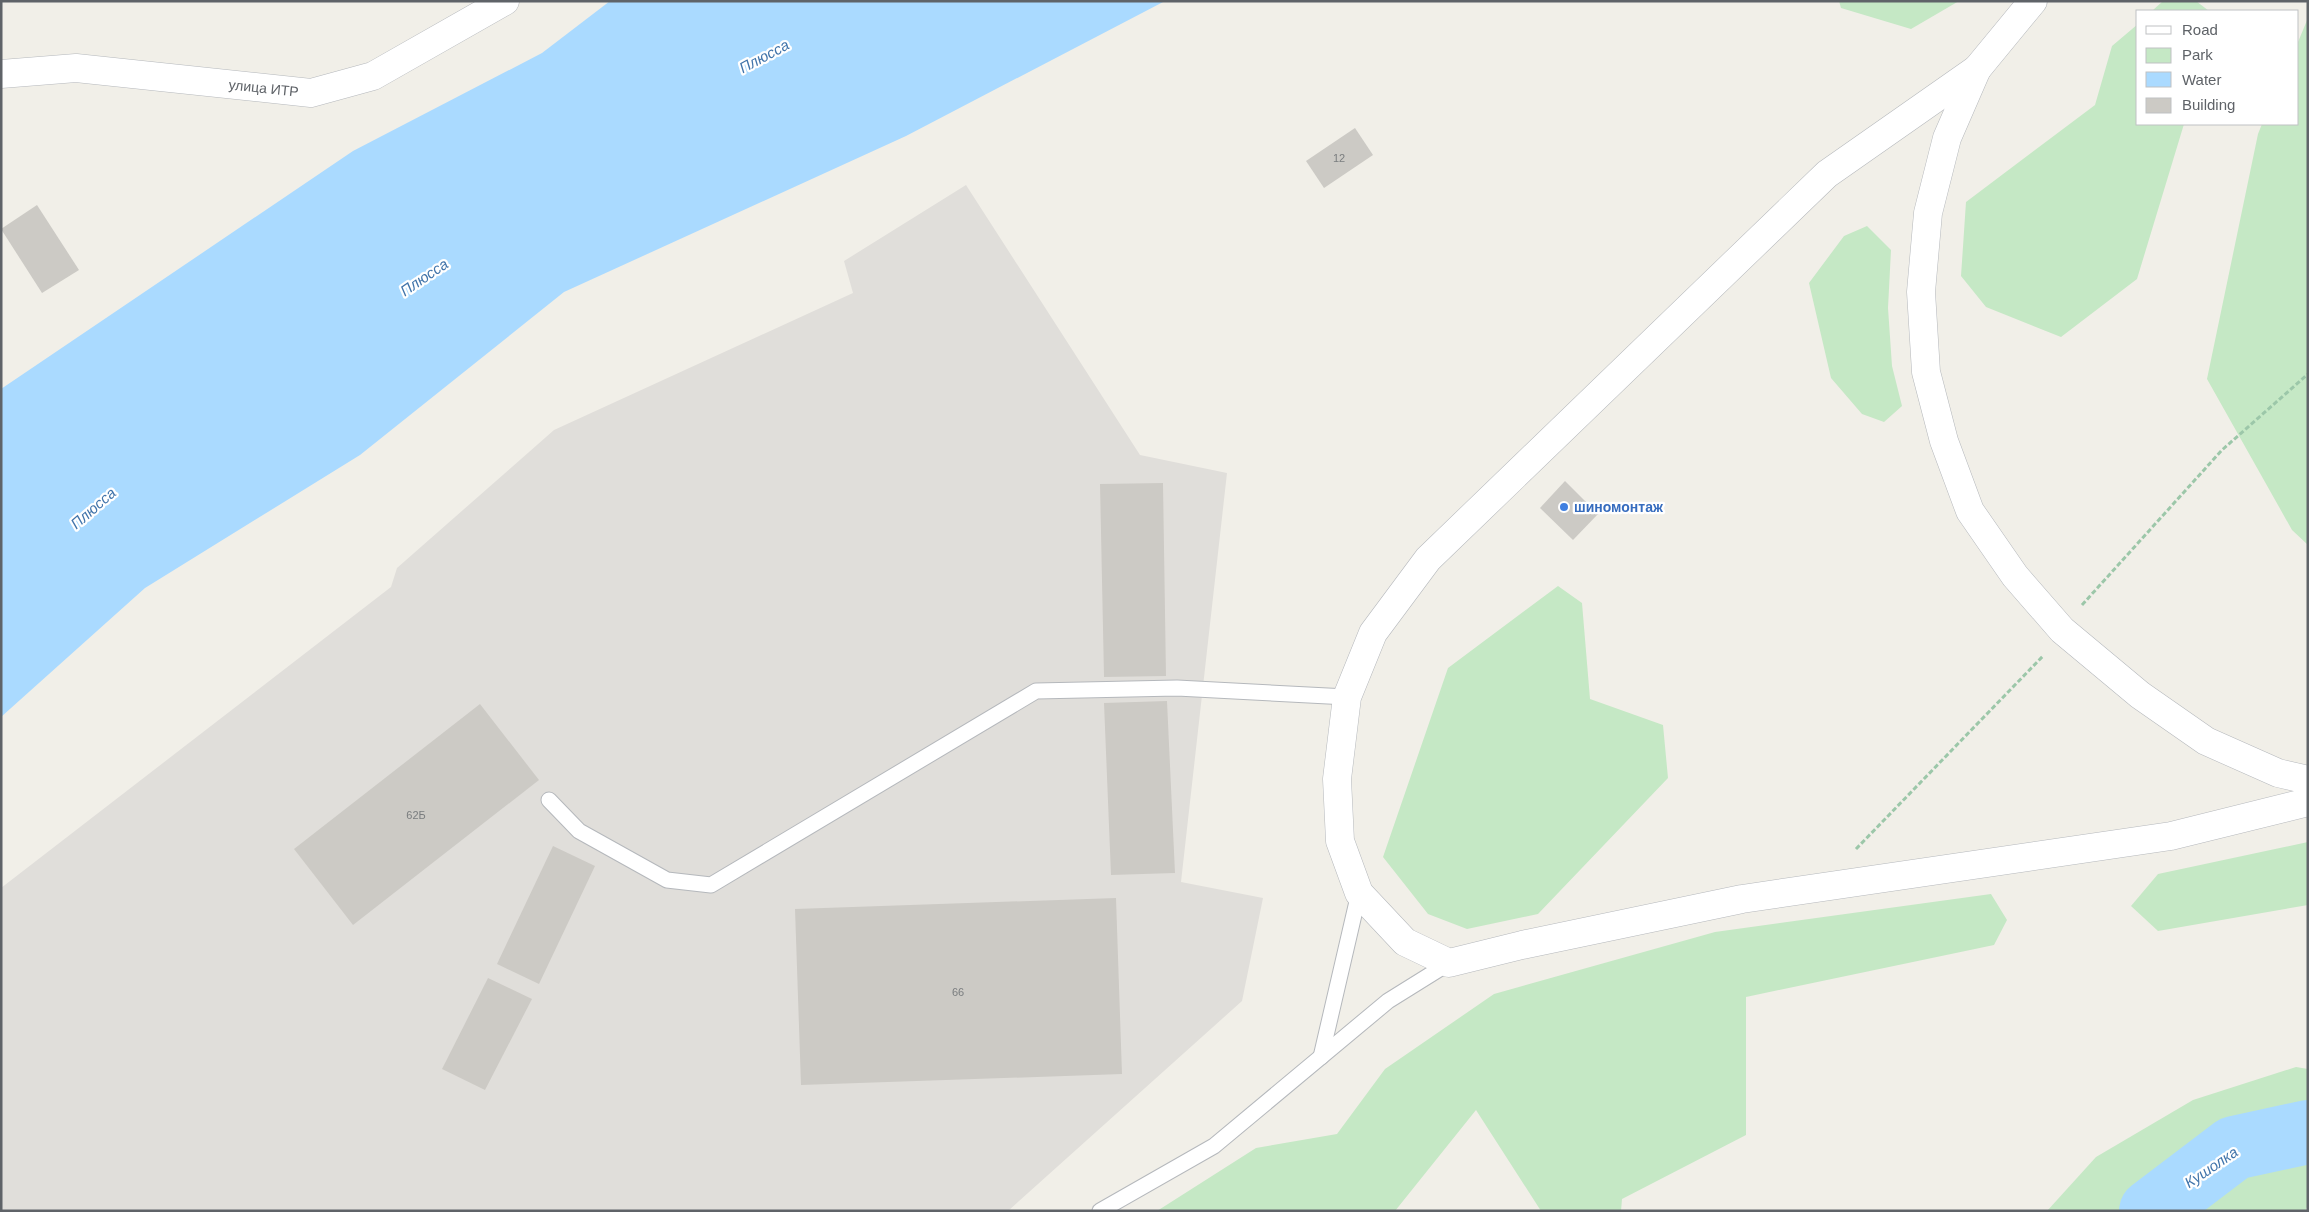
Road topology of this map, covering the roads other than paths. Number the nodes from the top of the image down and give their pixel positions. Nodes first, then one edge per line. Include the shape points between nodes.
1 (505, 1) edge
2 (2032, 1) edge
3 (1977, 69) junction
4 (1, 74) edge
5 (1347, 697) junction
6 (2308, 780) edge
7 (549, 800) dead end
8 (2308, 802) edge
9 (1359, 893) junction
10 (1449, 963) junction
11 (1321, 1057) junction
12 (1100, 1211) edge

1 - 4 street, улица ИТР via 373,76 311,93 76,68
2 - 3 street
3 - 5 street via 1827,174 1428,559 1373,633
3 - 6 street via 1947,138 1928,213 1921,292 1926,372 1944,441 1970,510 2015,576 2062,630 2140,695 2206,741 2278,772
5 - 7 lane via 1177,688 1036,691 711,885 667,880 579,831
5 - 9 street via 1337,779 1340,841
8 - 10 street via 2171,836 1742,899
9 - 10 street via 1404,942
9 - 11 lane
10 - 11 lane via 1388,1000
11 - 12 lane via 1214,1146

